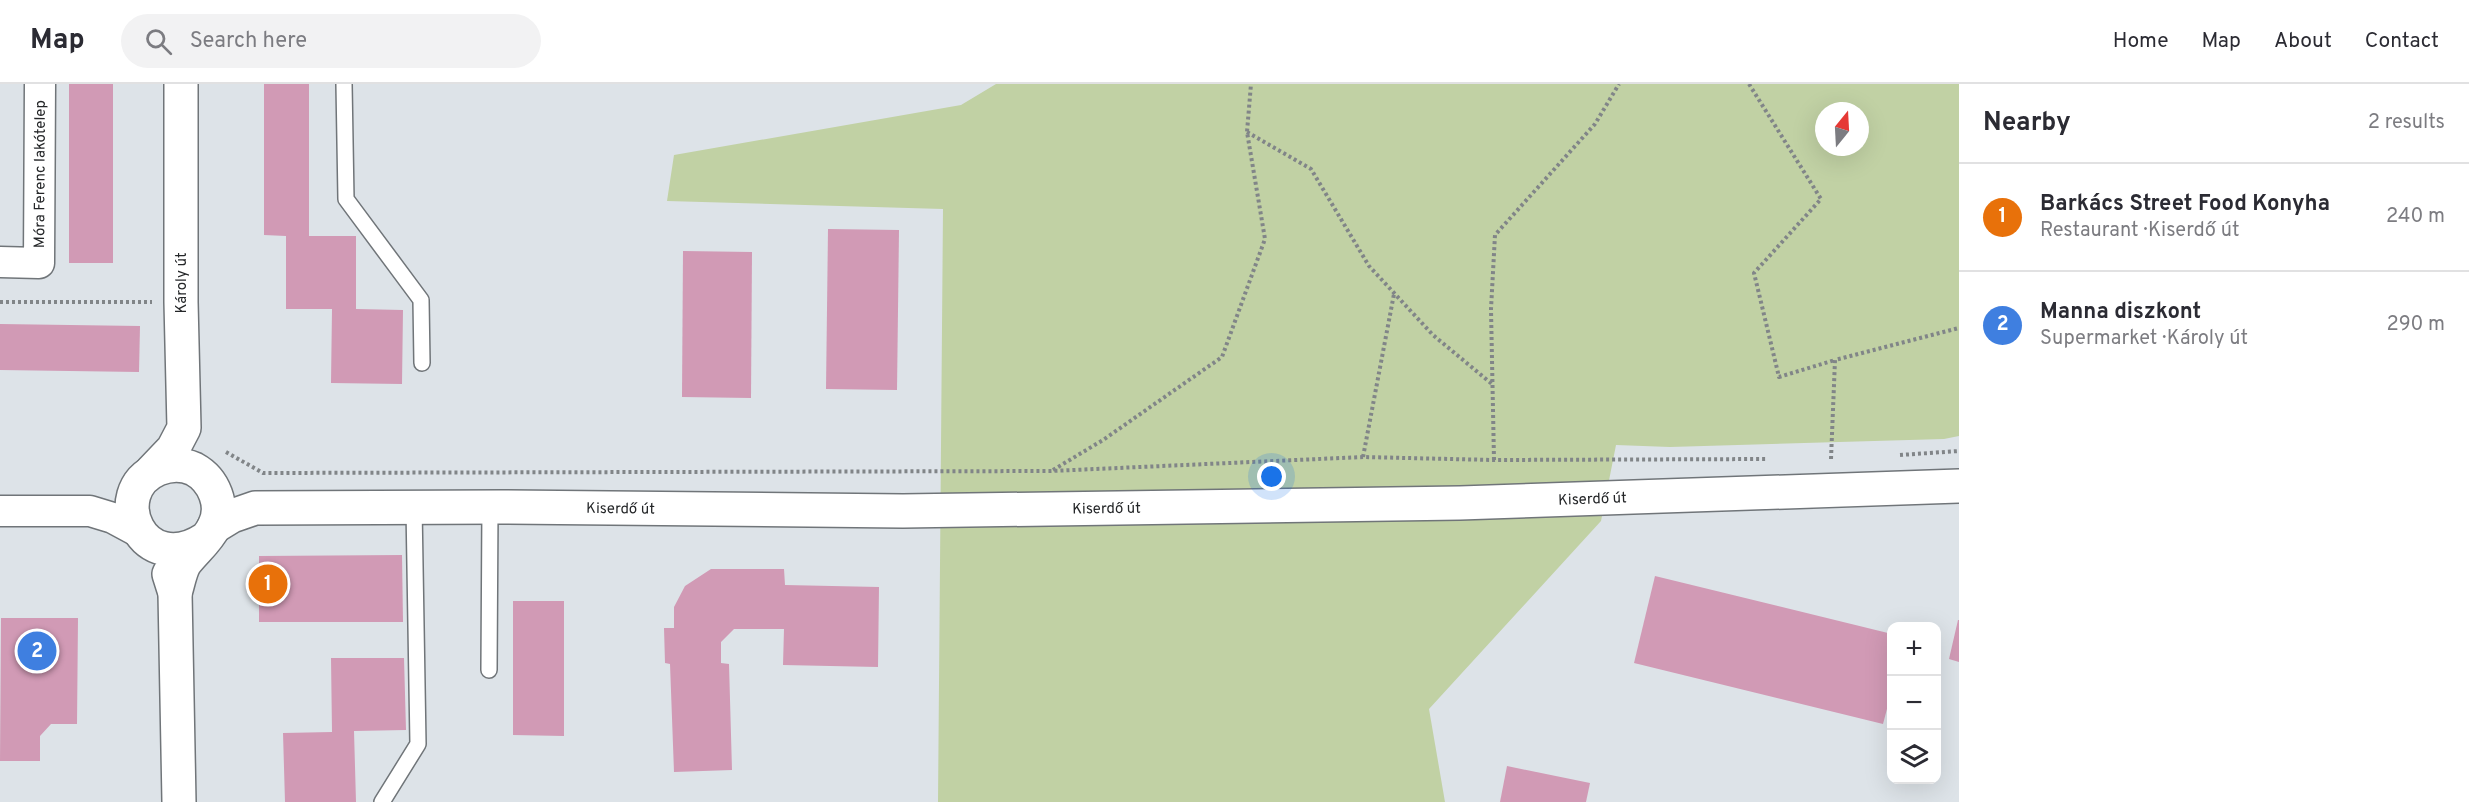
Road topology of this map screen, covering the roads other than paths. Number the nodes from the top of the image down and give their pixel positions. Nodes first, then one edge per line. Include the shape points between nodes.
1 (40, 84) edge
2 (181, 84) edge
3 (344, 84) edge
4 (0, 262) edge
5 (422, 363) dead end
6 (184, 428) junction
7 (147, 476) junction
8 (207, 480) junction
9 (1959, 486) edge
10 (414, 507) junction
11 (490, 507) junction
12 (255, 508) junction
13 (0, 511) edge
14 (90, 511) junction
15 (210, 533) junction
16 (144, 538) junction
17 (175, 593) junction
18 (489, 670) dead end
19 (179, 802) edge
20 (382, 802) edge

1 - 4 street, Móra Ferenc lakótelep via 39,263
2 - 6 street, Károly út
3 - 5 lane via 346,199 421,300
6 - 7 street via 173,449
6 - 8 street, Károly út via 192,457
7 - 8 street via 165,466 178,465 191,468
7 - 14 street via 119,501
7 - 16 street via 135,492 132,505 133,518
8 - 12 street, Kiserdő út via 236,501
8 - 15 street via 217,498 218,513
9 - 11 street, Kiserdő út via 1460,503 915,511
10 - 11 street, Kiserdő út
10 - 12 street, Kiserdő út
10 - 20 lane via 418,744
11 - 18 lane
12 - 15 street, Kiserdő út via 232,516
13 - 14 street
14 - 16 street via 113,518
15 - 16 street via 193,547 178,551 163,549
15 - 17 street via 184,565
16 - 17 street via 166,566
17 - 19 street

